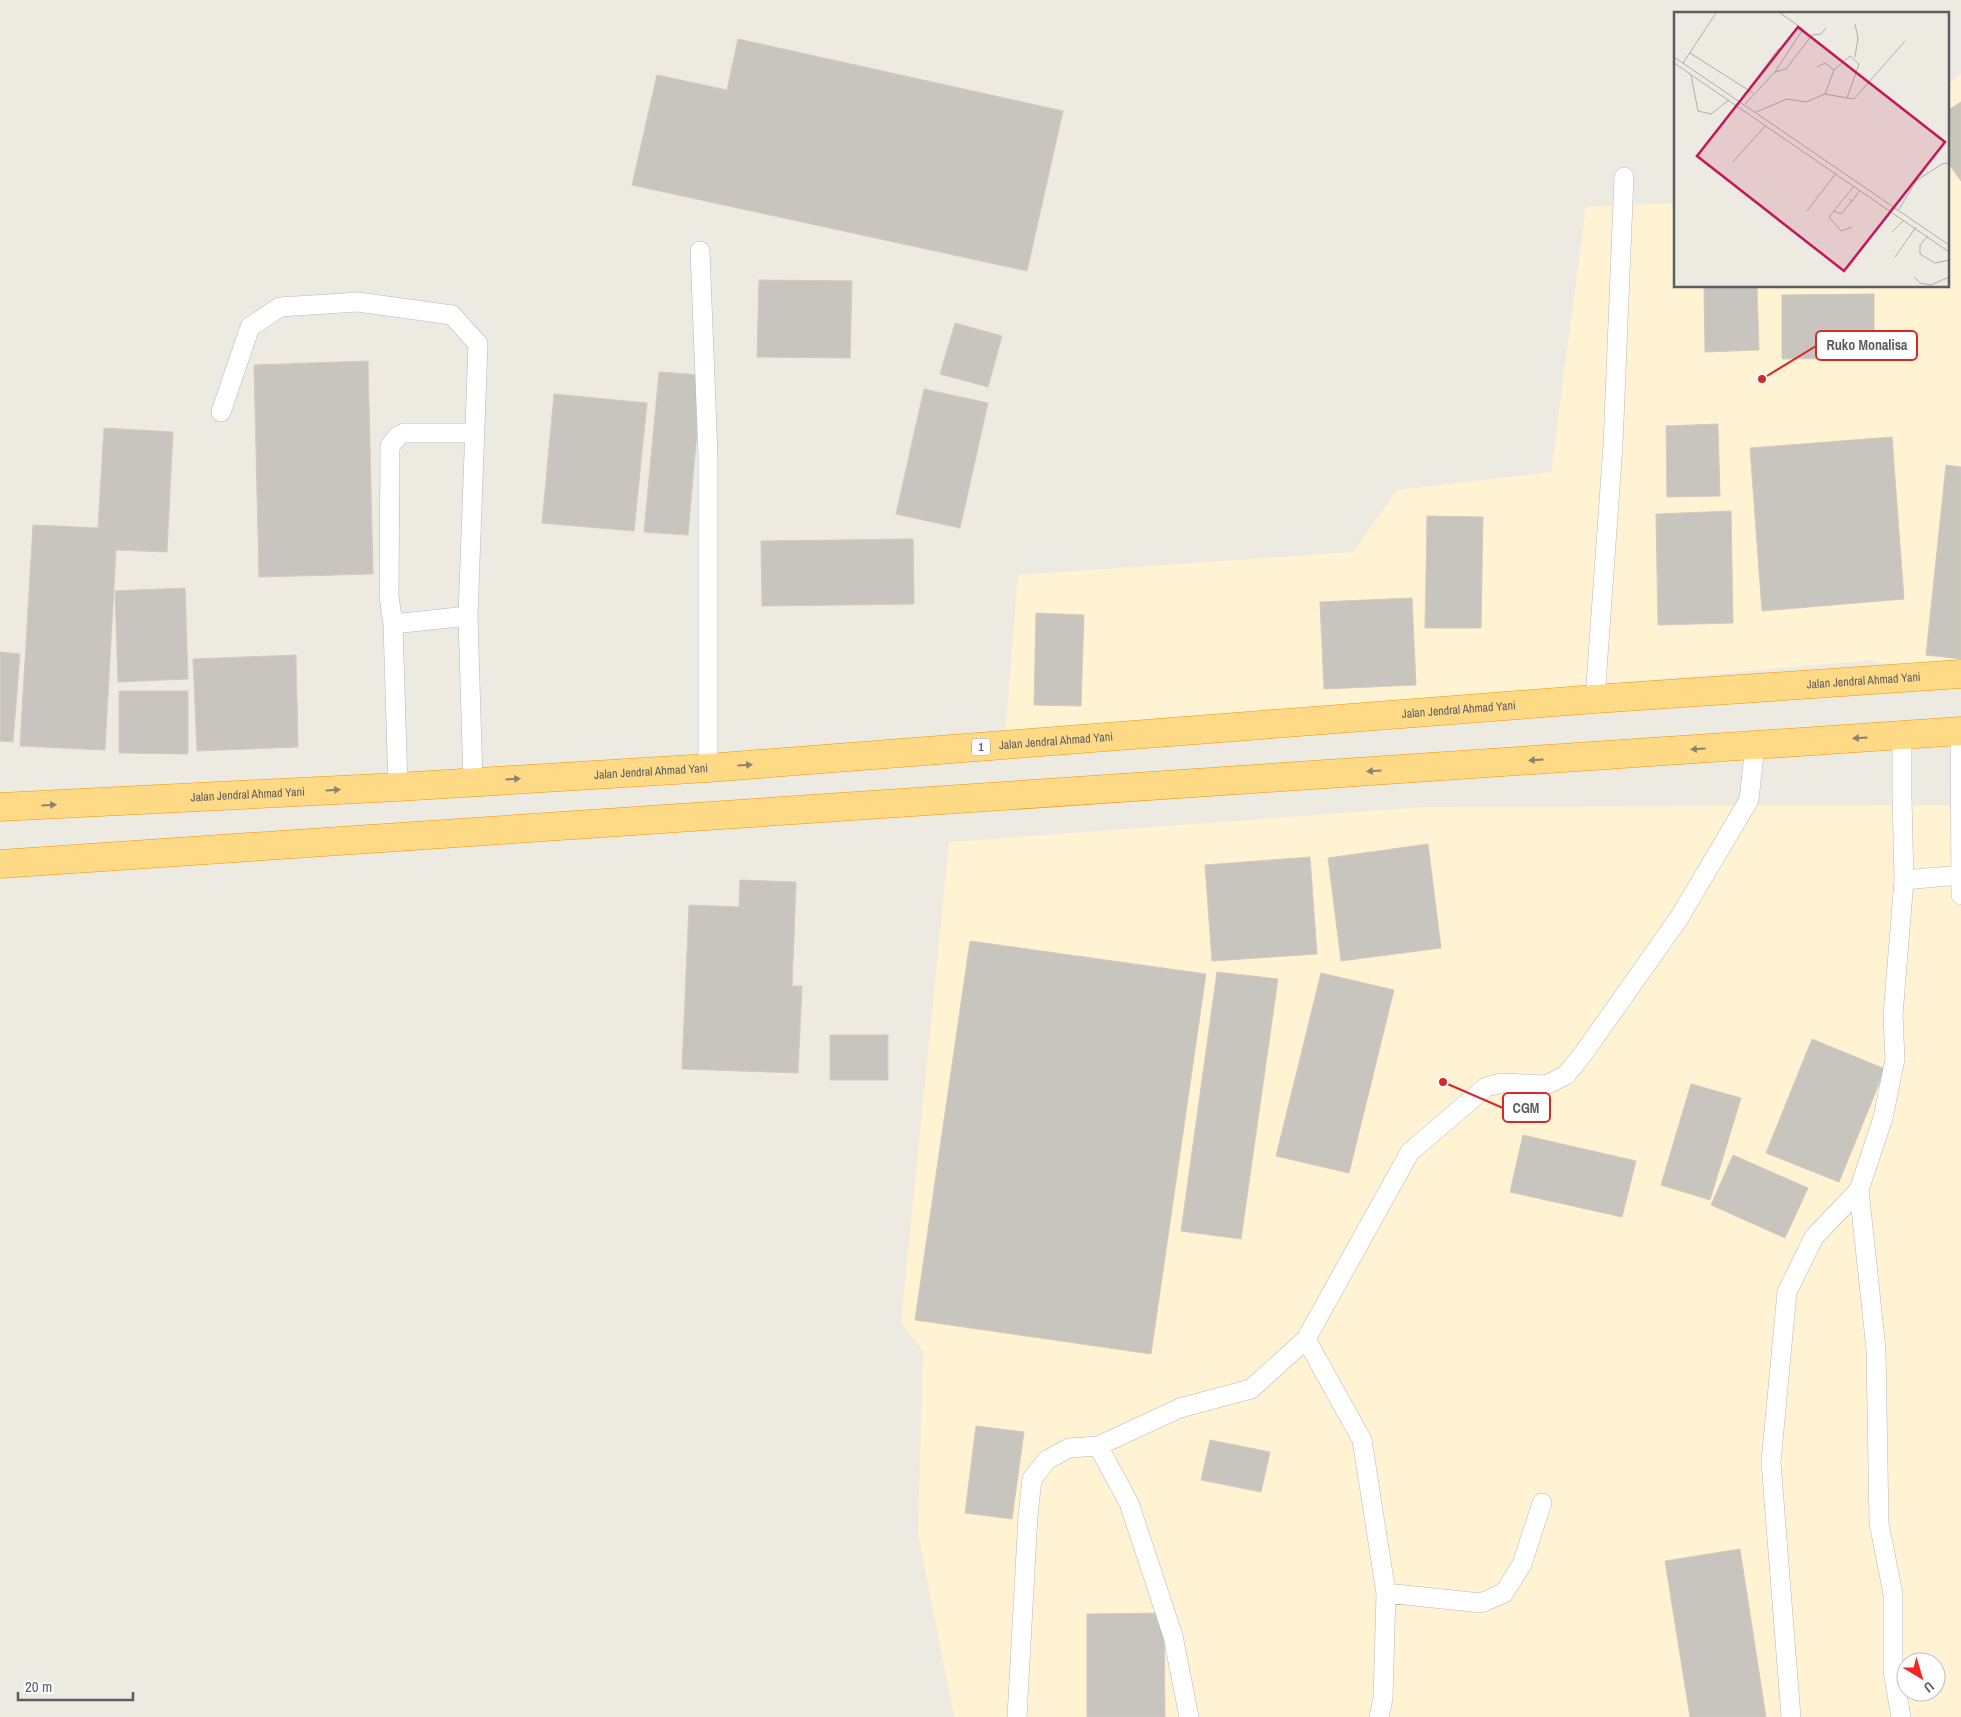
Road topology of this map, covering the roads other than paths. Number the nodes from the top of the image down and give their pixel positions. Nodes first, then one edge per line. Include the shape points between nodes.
1 (1624, 177) dead end
2 (700, 251) dead end
3 (221, 412) dead end
4 (475, 432) junction
5 (468, 616) junction
6 (393, 624) junction
7 (1961, 674) edge
8 (1595, 699) junction
9 (1960, 731) edge
10 (1902, 735) junction
11 (1755, 745) junction
12 (708, 768) junction
13 (473, 782) junction
14 (398, 787) junction
15 (0, 807) edge
16 (0, 864) edge
17 (1961, 875) edge
18 (1904, 880) junction
19 (1961, 895) edge
20 (1859, 1190) junction
21 (1306, 1339) junction
22 (1098, 1446) junction
23 (1542, 1503) dead end
24 (1386, 1593) junction
25 (1017, 1717) edge
26 (1189, 1717) edge
27 (1379, 1717) edge
28 (1791, 1717) edge
29 (1901, 1717) edge

1 - 8 lane via 1613,445
2 - 12 lane via 708,456
3 - 4 lane via 250,327 280,307 358,302 452,315 478,344
4 - 5 lane
4 - 6 lane via 404,433 390,446 389,596
5 - 6 lane
5 - 13 lane
6 - 14 lane
7 - 8 highway, Jalan Jendral Ahmad Yani / 1
12 -> 8 highway, Jalan Jendral Ahmad Yani / 1
9 - 10 highway
9 - 17 lane
10 -> 11 highway
10 - 18 lane
11 -> 16 highway
11 - 21 lane via 1749,800 1679,918 1583,1054 1566,1075 1546,1085 1501,1083 1486,1087 1410,1152
13 -> 12 highway, Jalan Jendral Ahmad Yani / 1
13 - 14 highway, Jalan Jendral Ahmad Yani / 1
15 -> 14 highway, Jalan Jendral Ahmad Yani / 1
17 - 18 lane
17 - 19 lane
18 - 20 lane via 1892,1015 1895,1059 1883,1118
20 - 28 lane via 1814,1237 1788,1292 1771,1462
20 - 29 lane via 1876,1349 1880,1523 1892,1594 1893,1671
21 - 22 lane via 1251,1389 1180,1408
21 - 24 lane via 1362,1440
22 - 25 lane via 1068,1448 1047,1460 1032,1479
22 - 26 lane via 1129,1503 1173,1636
23 - 24 lane via 1522,1564 1504,1593 1481,1603
24 - 27 lane via 1383,1698

